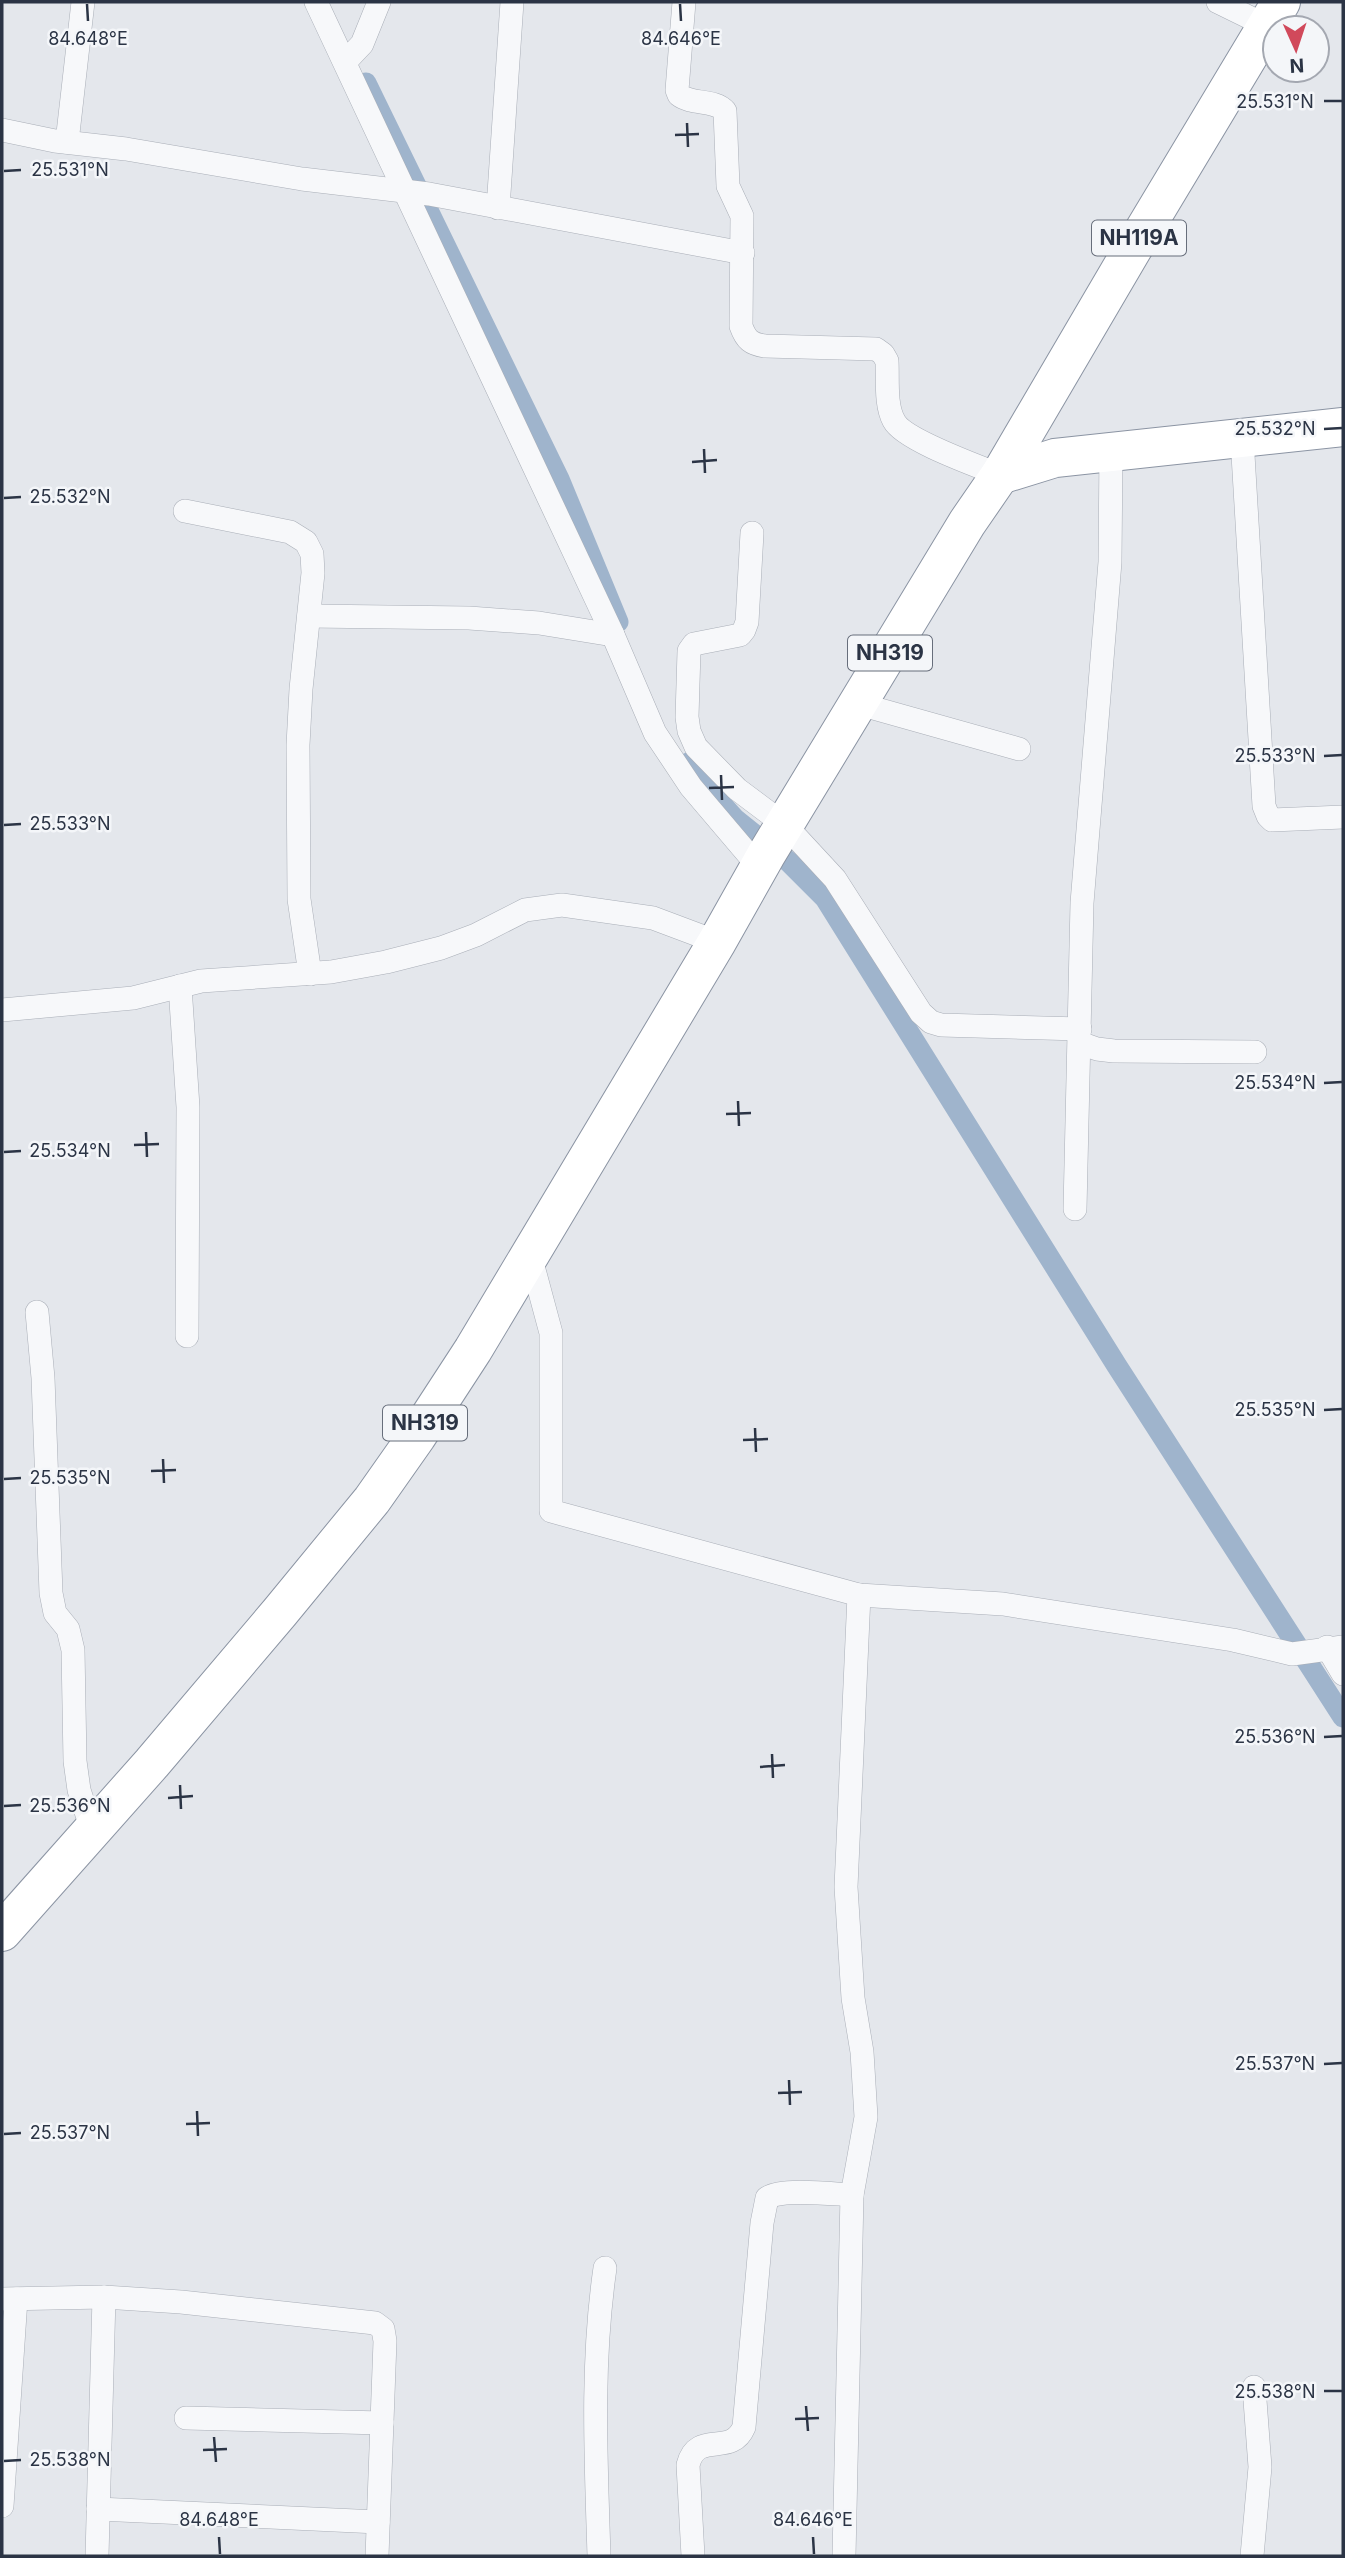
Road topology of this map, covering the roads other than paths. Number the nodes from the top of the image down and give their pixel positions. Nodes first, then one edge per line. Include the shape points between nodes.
1 (83, 2) edge
2 (316, 2) edge
3 (380, 2) edge
4 (512, 2) edge
5 (684, 2) edge
6 (1218, 2) edge
7 (1274, 14) edge
8 (1261, 36) edge
9 (352, 55) junction
10 (2, 130) edge
11 (67, 142) junction
12 (416, 193) junction
13 (498, 208) junction
14 (743, 253) junction
15 (1343, 428) edge
16 (1242, 438) junction
17 (1111, 451) junction
18 (1000, 475) junction
19 (185, 511) dead end
20 (752, 533) dead end
21 (309, 616) junction
22 (613, 635) junction
23 (859, 704) junction
24 (1018, 749) dead end
25 (1343, 817) edge
26 (773, 845) junction
27 (717, 942) junction
28 (310, 974) junction
29 (180, 986) junction
30 (2, 1010) edge
31 (1080, 1036) junction
32 (1255, 1052) dead end
33 (1075, 1209) dead end
34 (530, 1255) junction
35 (37, 1312) dead end
36 (187, 1336) dead end
37 (859, 1595) junction
38 (1329, 1648) edge
39 (1343, 1674) edge
40 (92, 1830) junction
41 (2, 1932) edge
42 (852, 2195) junction
43 (605, 2268) dead end
44 (104, 2297) junction
45 (9, 2299) edge
46 (1254, 2387) dead end
47 (186, 2418) dead end
48 (382, 2424) junction
49 (2, 2505) edge
50 (98, 2509) junction
51 (378, 2522) junction
52 (97, 2556) edge
53 (377, 2556) edge
54 (600, 2556) edge
55 (693, 2556) edge
56 (844, 2556) edge
57 (1252, 2556) edge

1 - 11 street
2 - 9 street
3 - 9 street
4 - 13 street
5 - 14 street via 677,90 686,100 725,108 728,186 741,211
6 - 7 street
8 - 18 highway, NH119A
9 - 12 street
10 - 11 street
11 - 12 street
12 - 13 street
12 - 22 street
13 - 14 street
14 - 18 street via 741,326 745,338 765,346 876,349 887,361 894,422 922,442
15 - 16 highway
16 - 17 highway
16 - 25 street via 1264,806 1272,820
17 - 18 highway via 1055,458
17 - 31 street via 1110,562 1082,903
18 - 23 highway, NH319
19 - 21 street via 289,532 306,542 313,573
20 - 26 street via 747,622 740,635 694,645 689,651 687,717 696,747 737,789
21 - 22 street via 469,618
21 - 28 street via 301,689 297,812 299,899
22 - 26 street via 645,712 691,787
23 - 24 street
23 - 26 highway, NH319
26 - 27 highway, NH319
26 - 31 street via 835,879 931,1022
27 - 28 street via 653,918 562,905 525,910 476,935 414,956
27 - 34 highway, NH319
28 - 29 street
29 - 30 street via 133,998
29 - 36 street via 188,1107
31 - 32 street via 1097,1049 1114,1051
31 - 33 street
34 - 37 street via 551,1334 551,1511
34 - 40 highway, NH319 via 473,1350 372,1500
35 - 40 street via 51,1593 73,1650 75,1761
37 - 38 street via 1003,1604 1233,1640 1292,1654
37 - 42 street via 846,1887 866,2118
38 - 39 street
40 - 41 highway, NH319
42 - 55 street via 785,2193 767,2198 744,2427 740,2437 699,2447 691,2454
42 - 56 street
43 - 54 street via 594,2403
44 - 45 street
44 - 48 street via 375,2323 386,2340
44 - 50 street
45 - 49 street
46 - 57 street via 1260,2468
47 - 48 street
48 - 51 street
50 - 51 street
50 - 52 street
51 - 53 street

